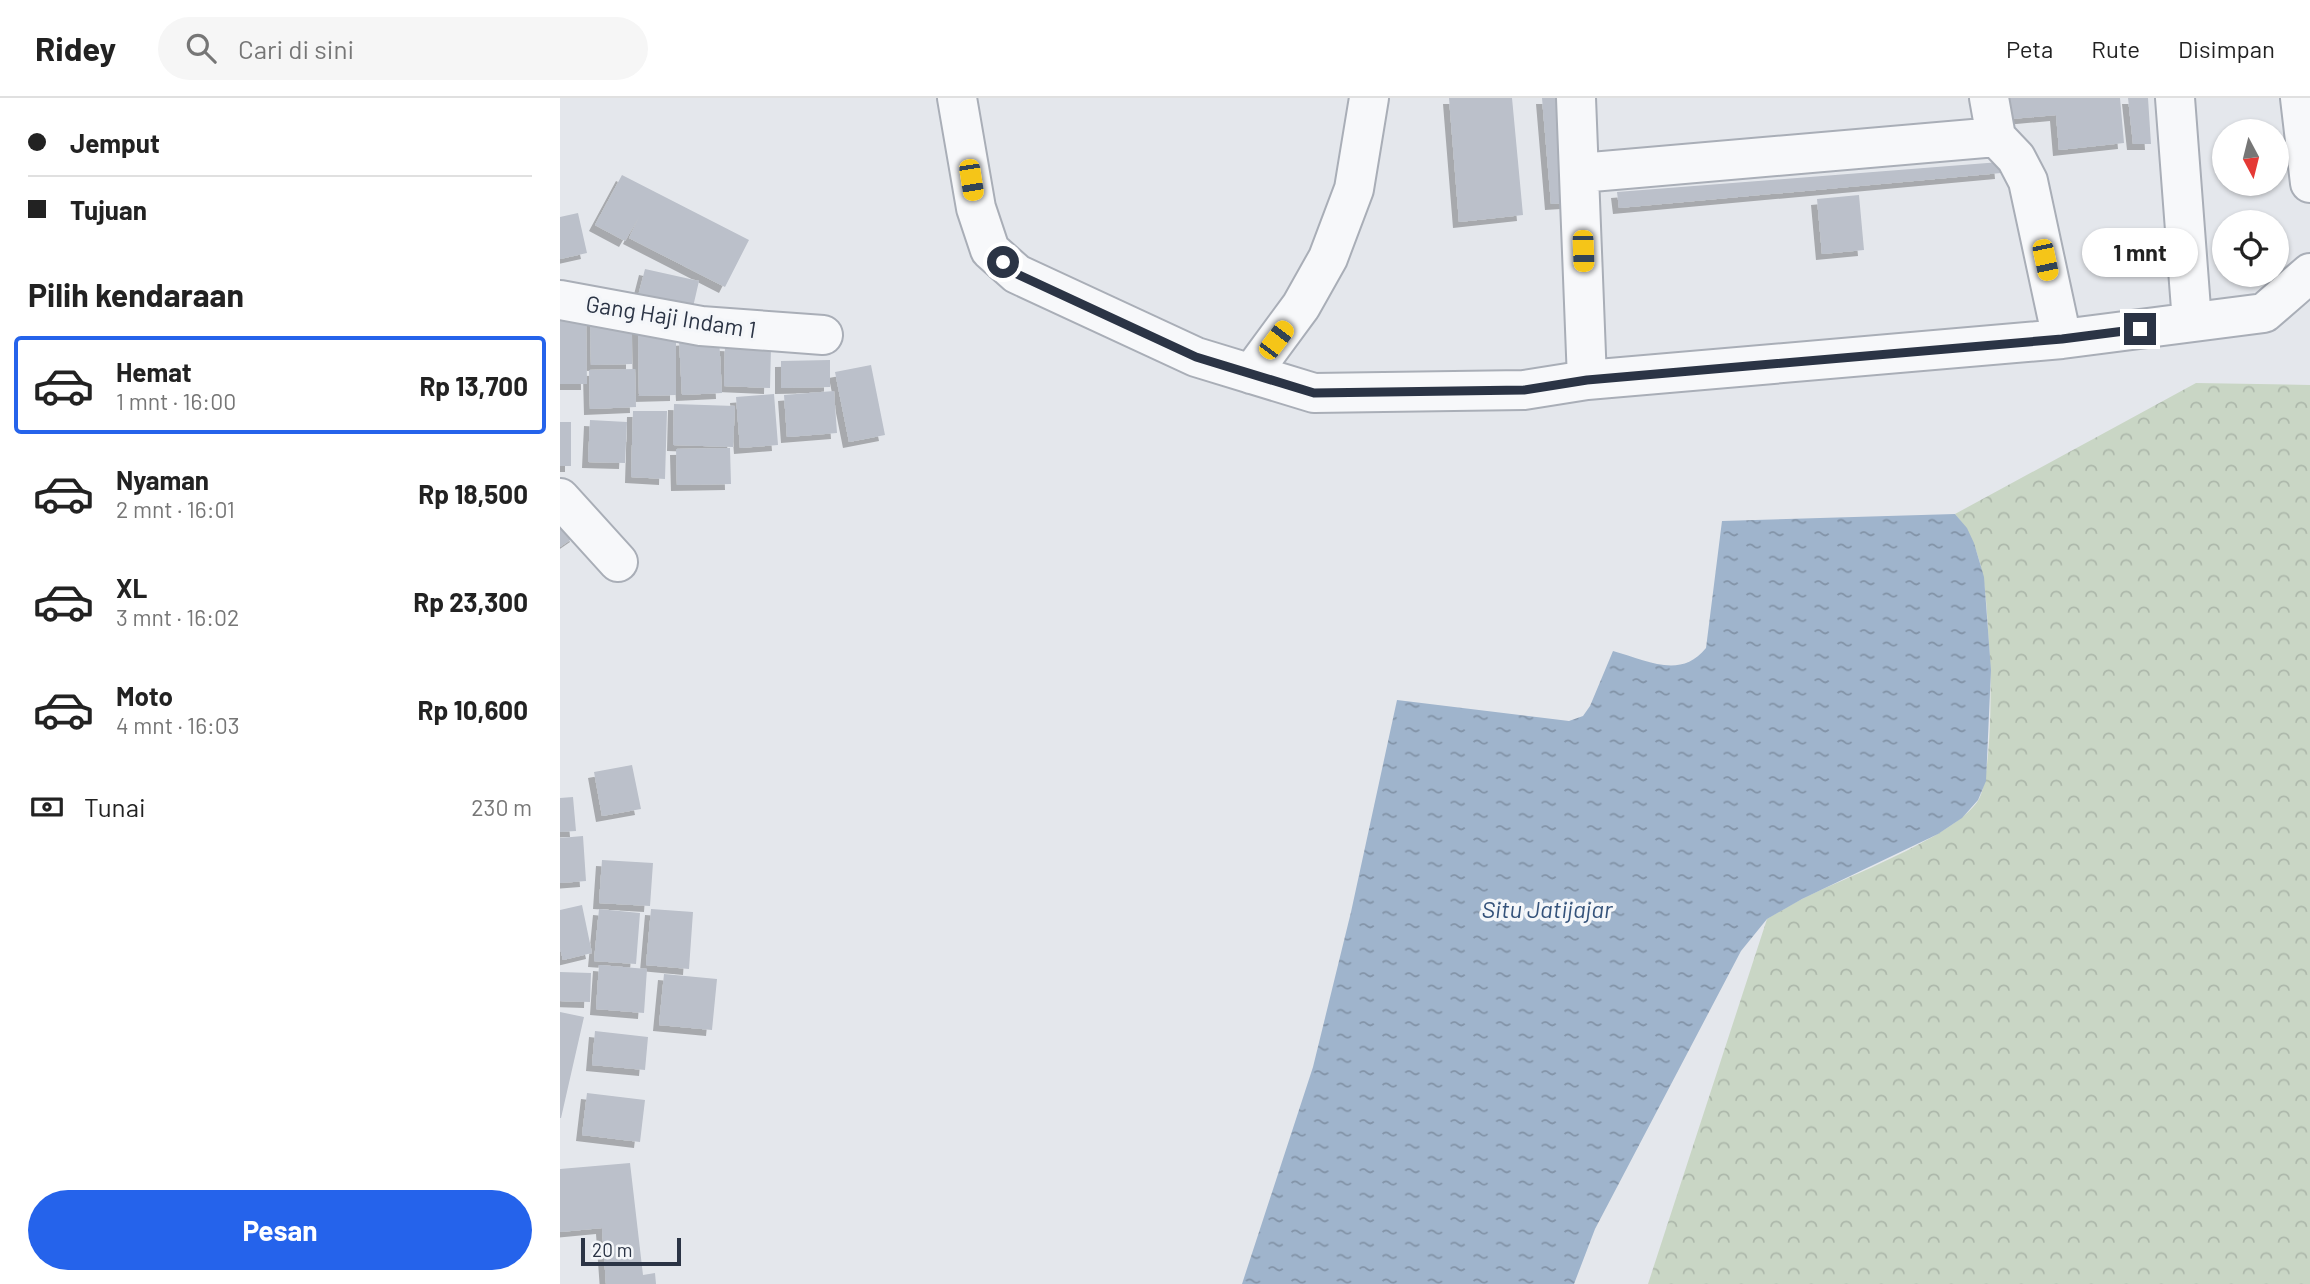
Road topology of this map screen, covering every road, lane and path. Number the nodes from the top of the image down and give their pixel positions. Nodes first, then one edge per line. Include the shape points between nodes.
1 (957, 98) edge
2 (1369, 98) edge
3 (1576, 98) edge
4 (1989, 98) edge
5 (2175, 98) edge
6 (2300, 98) edge
7 (1996, 137) junction
8 (1580, 173) junction
9 (2310, 183) edge
10 (2310, 273) edge
11 (560, 300) edge
12 (2192, 322) junction
13 (823, 335) dead end
14 (2062, 339) junction
15 (1251, 374) junction
16 (1587, 380) junction
17 (560, 498) edge
18 (618, 562) dead end

1 - 15 street via 976,208 990,250 1017,274 1196,357
2 - 15 street via 1354,189 1328,258 1301,306
3 - 8 street
4 - 7 street
5 - 12 street
6 - 9 street
7 - 8 street
7 - 14 street via 2016,158 2028,181
8 - 16 street
10 - 12 street via 2264,313
11 - 13 street, Gang Haji Indam 1 via 701,326
12 - 14 street
14 - 16 street
15 - 16 street via 1314,393 1524,390
17 - 18 street

